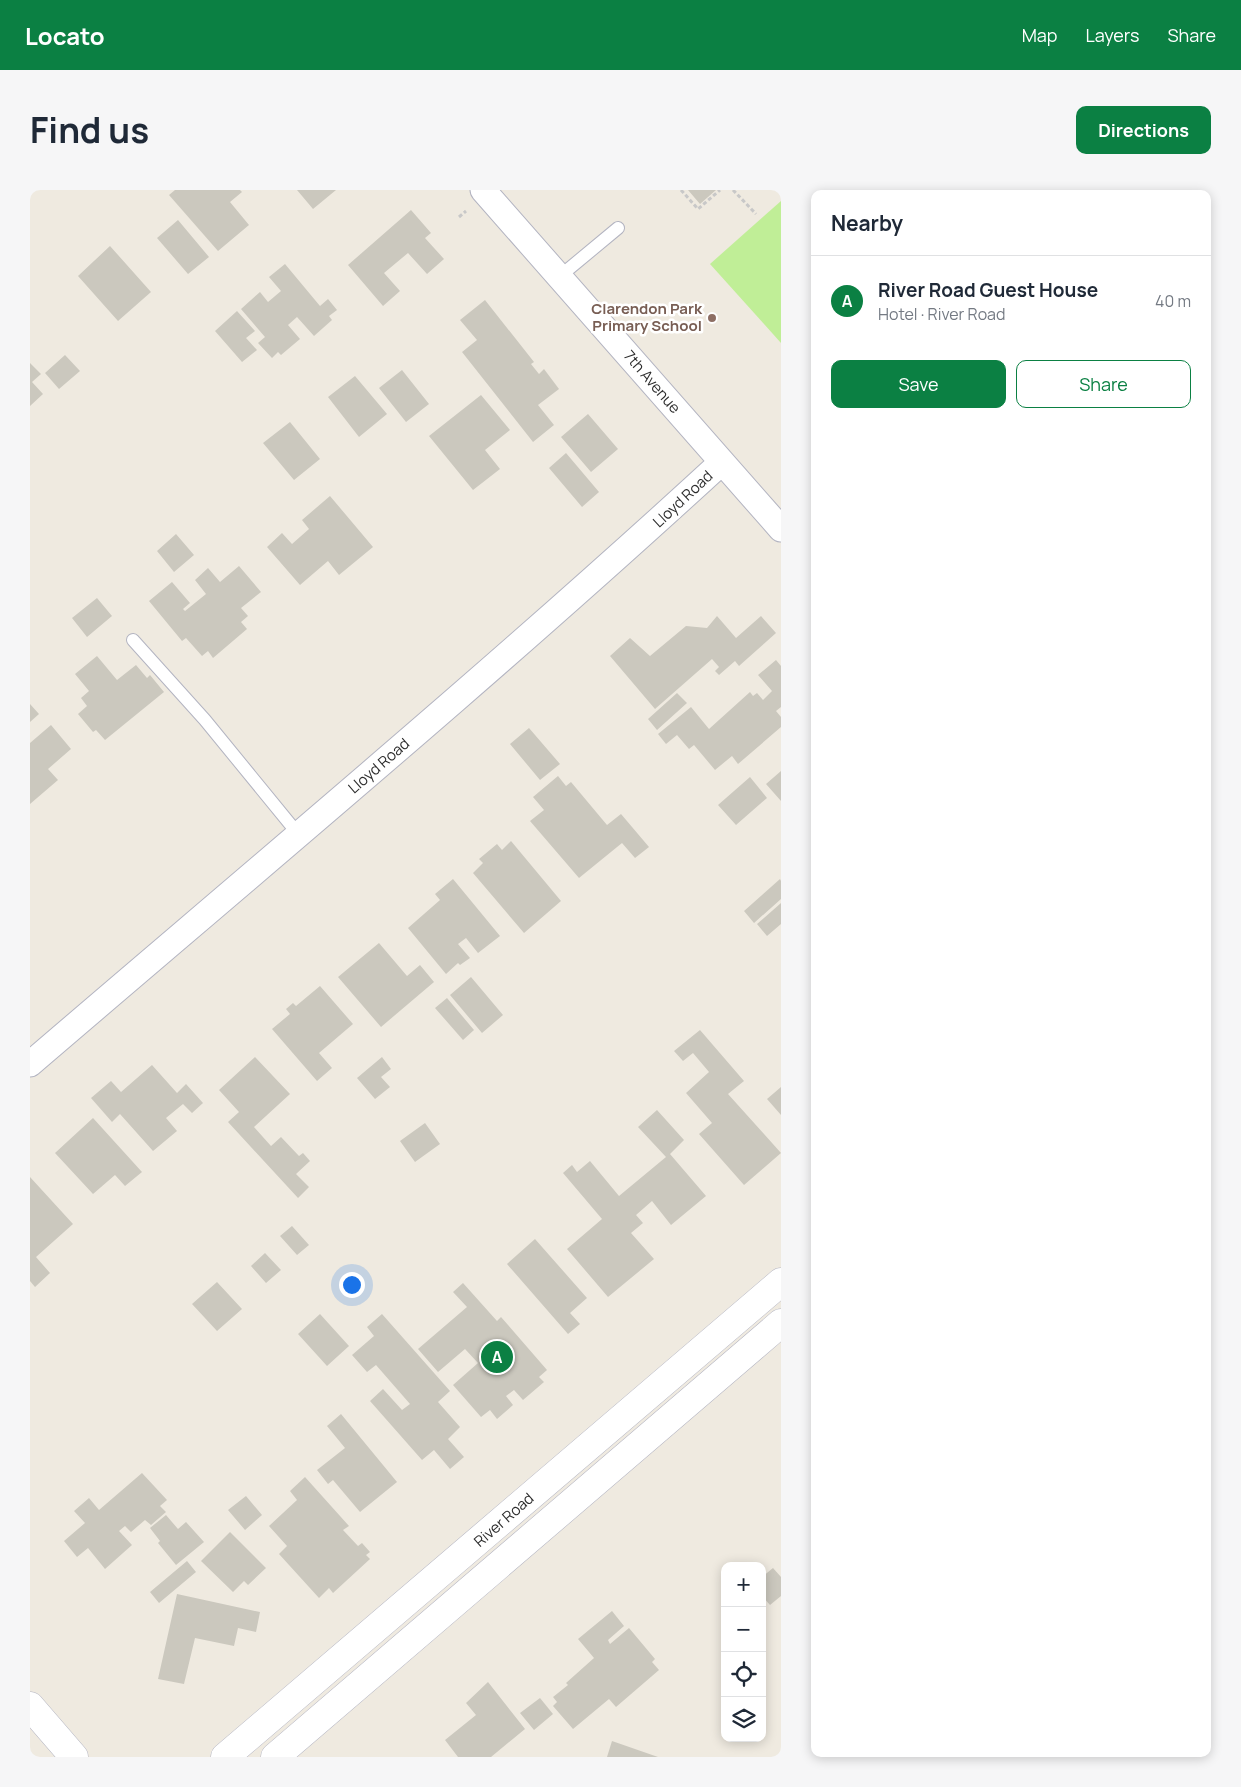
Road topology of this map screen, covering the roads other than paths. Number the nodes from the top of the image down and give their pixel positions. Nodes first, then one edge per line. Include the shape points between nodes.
1 (483, 190) edge
2 (618, 228) dead end
3 (559, 277) junction
4 (722, 462) junction
5 (781, 529) edge
6 (133, 640) dead end
7 (299, 835) junction
8 (30, 1064) edge
9 (781, 1282) edge
10 (781, 1322) edge
11 (538, 1489) junction
12 (558, 1514) junction
13 (30, 1706) edge
14 (74, 1757) edge
15 (226, 1757) edge
16 (275, 1757) edge

1 - 3 street, 7th Avenue
2 - 3 lane
3 - 4 street, 7th Avenue
4 - 5 street, 7th Avenue
4 - 7 street, Lloyd Road via 605,570
6 - 7 lane via 205,720
7 - 8 street, Lloyd Road
9 - 11 main road, River Road
10 - 12 main road, River Road
11 - 12 main road
11 - 15 main road, River Road
12 - 16 main road, River Road
13 - 14 main road

